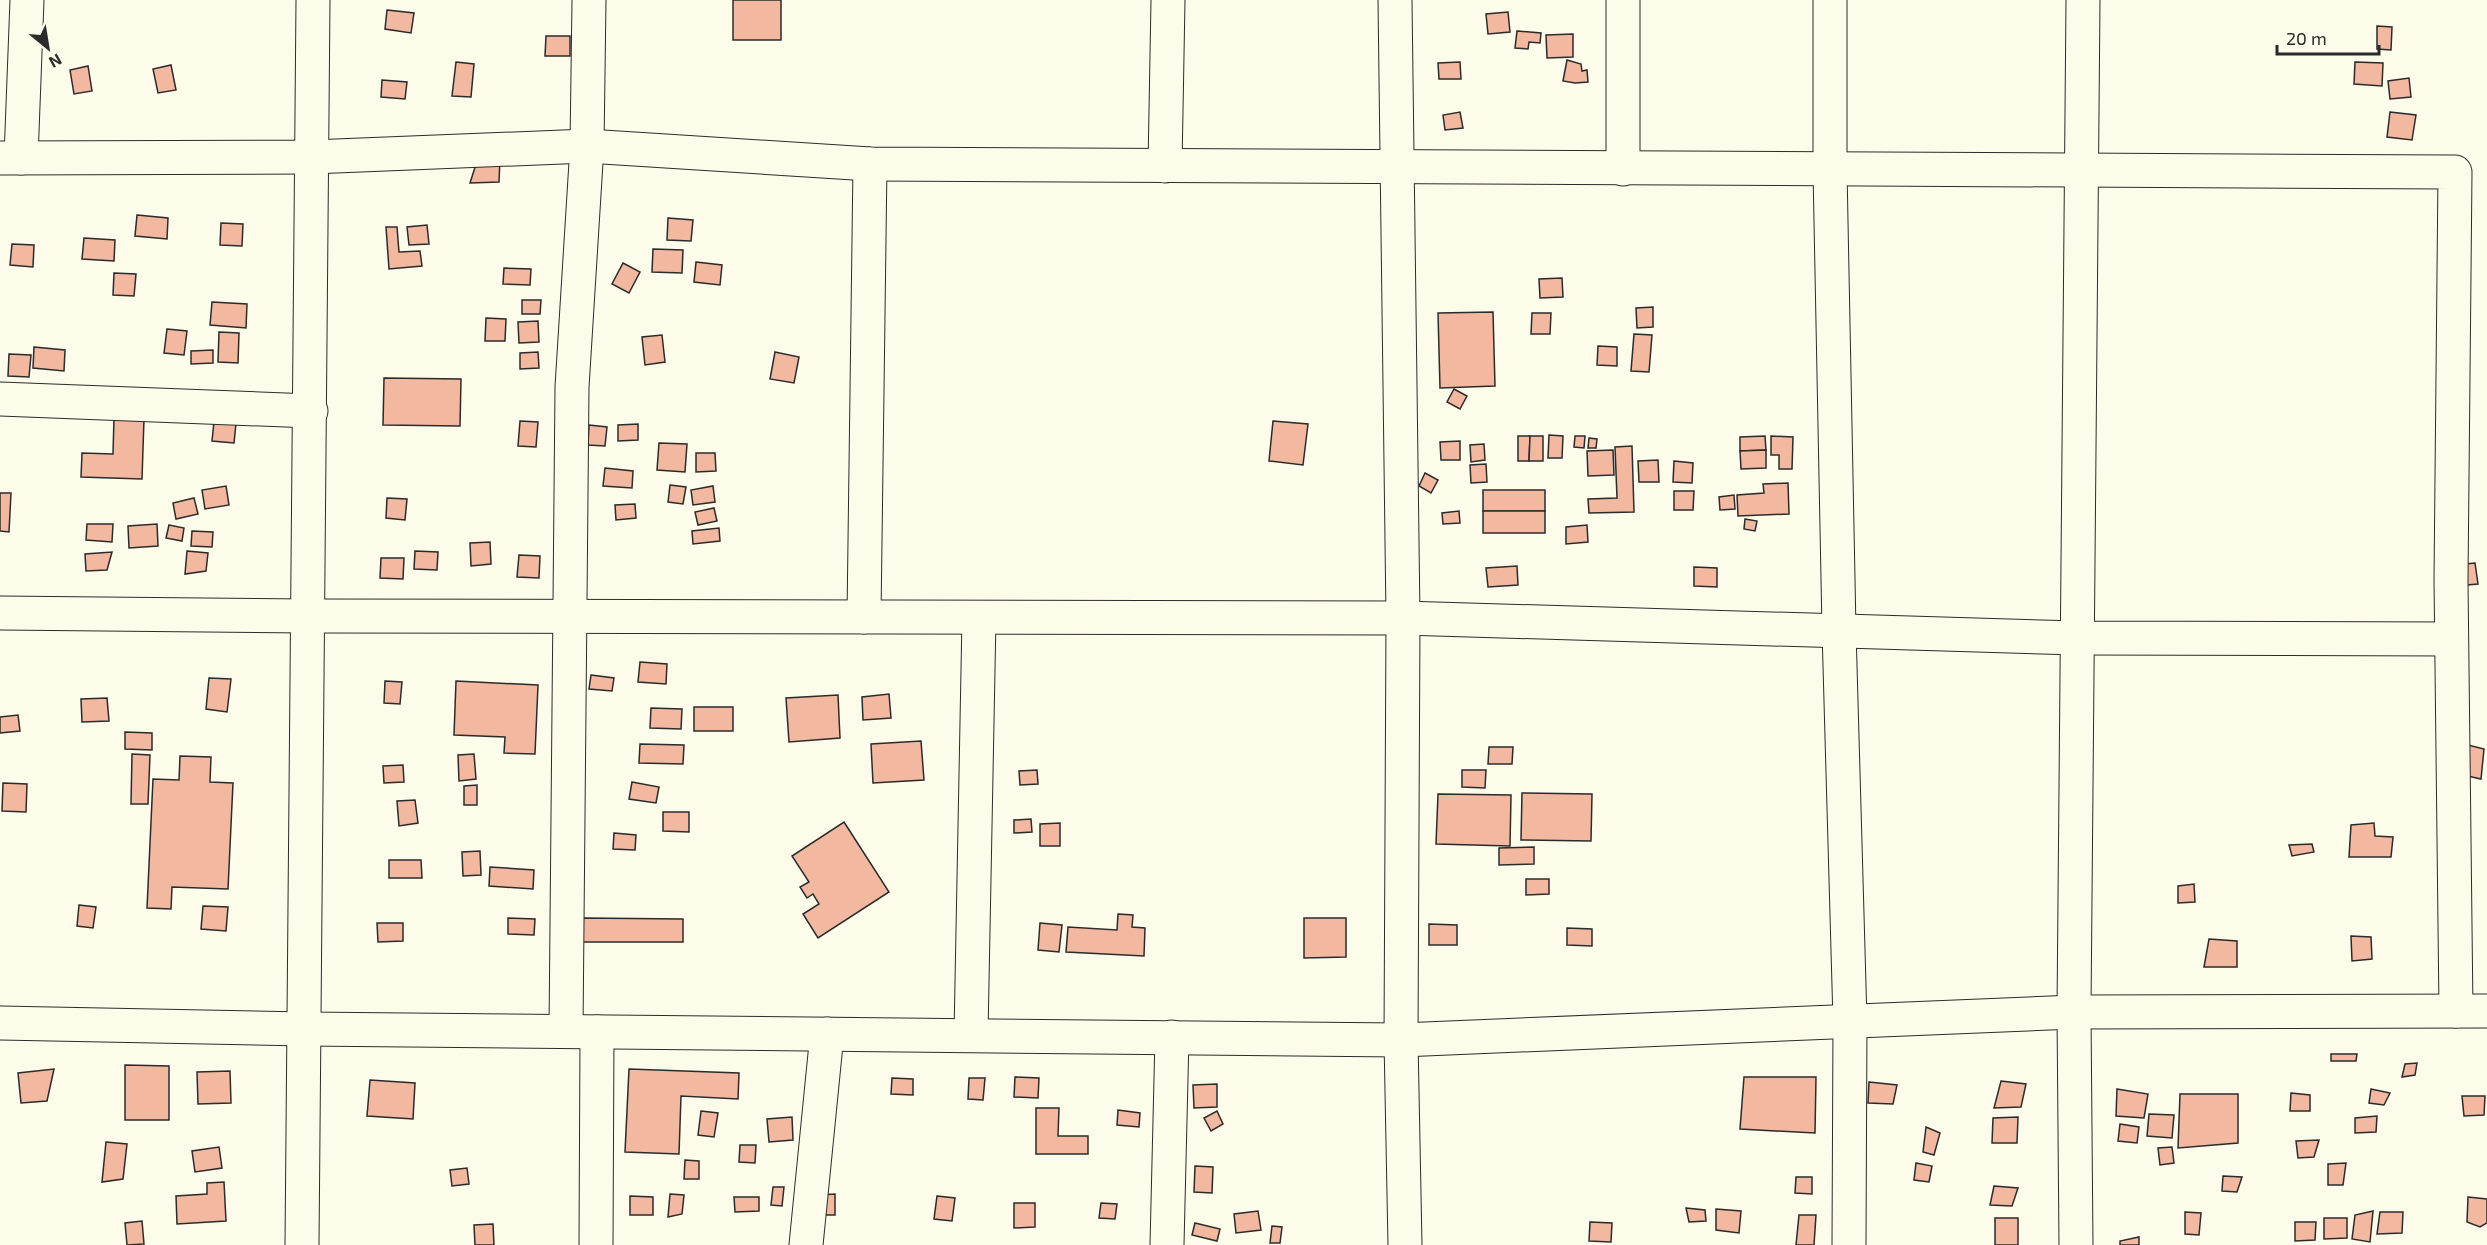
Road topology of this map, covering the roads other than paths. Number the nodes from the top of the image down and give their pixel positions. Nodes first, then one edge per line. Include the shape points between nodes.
1 (27, 0) edge
2 (313, 0) edge
3 (589, 0) edge
4 (1168, 0) edge
5 (1395, 0) edge
6 (1623, 0) edge
7 (1830, 0) edge
8 (2083, 0) edge
9 (587, 147) junction
10 (311, 157) junction
11 (11, 158) edge
12 (870, 164) junction
13 (1165, 166) junction
14 (1398, 168) junction
15 (1623, 169) junction
16 (1830, 170) junction
17 (2083, 170) junction
18 (0, 399) edge
19 (311, 411) junction
20 (0, 613) edge
21 (309, 616) junction
22 (570, 617) junction
23 (864, 617) junction
24 (978, 618) junction
25 (1402, 618) junction
26 (1839, 630) junction
27 (2078, 638) junction
28 (2451, 639) junction
29 (2471, 1011) edge
30 (2074, 1012) junction
31 (1850, 1021) junction
32 (305, 1029) junction
33 (0, 1031) edge
34 (582, 1031) junction
35 (827, 1034) junction
36 (970, 1035) junction
37 (1172, 1037) junction
38 (1401, 1040) junction
39 (302, 1245) edge
40 (596, 1245) edge
41 (806, 1245) edge
42 (1167, 1245) edge
43 (1405, 1245) edge
44 (1849, 1245) edge
45 (2076, 1245) edge

1 - 11 street
2 - 10 street
3 - 9 street
4 - 13 street
5 - 14 street
6 - 15 street
7 - 16 street
8 - 17 street
9 - 10 street
9 - 12 street
9 - 22 street via 572,387
10 - 11 street
10 - 19 street
12 - 13 street
12 - 23 street
13 - 14 street
14 - 15 street
14 - 25 street
15 - 16 street
16 - 17 street
16 - 26 street
17 - 27 street
17 - 28 street via 2455,172
18 - 19 street
19 - 21 street
20 - 21 street
21 - 22 street
21 - 32 street
22 - 23 street
22 - 34 street
23 - 24 street
24 - 25 street
24 - 36 street
25 - 26 street
25 - 38 street
26 - 27 street
26 - 31 street
27 - 28 street
27 - 30 street
28 - 29 street
29 - 30 street
30 - 31 street
30 - 45 street
31 - 38 street
31 - 44 street
32 - 33 street
32 - 34 street
32 - 39 street
34 - 35 street
34 - 40 street
35 - 36 street
35 - 41 street
36 - 37 street
37 - 38 street
37 - 42 street
38 - 43 street

